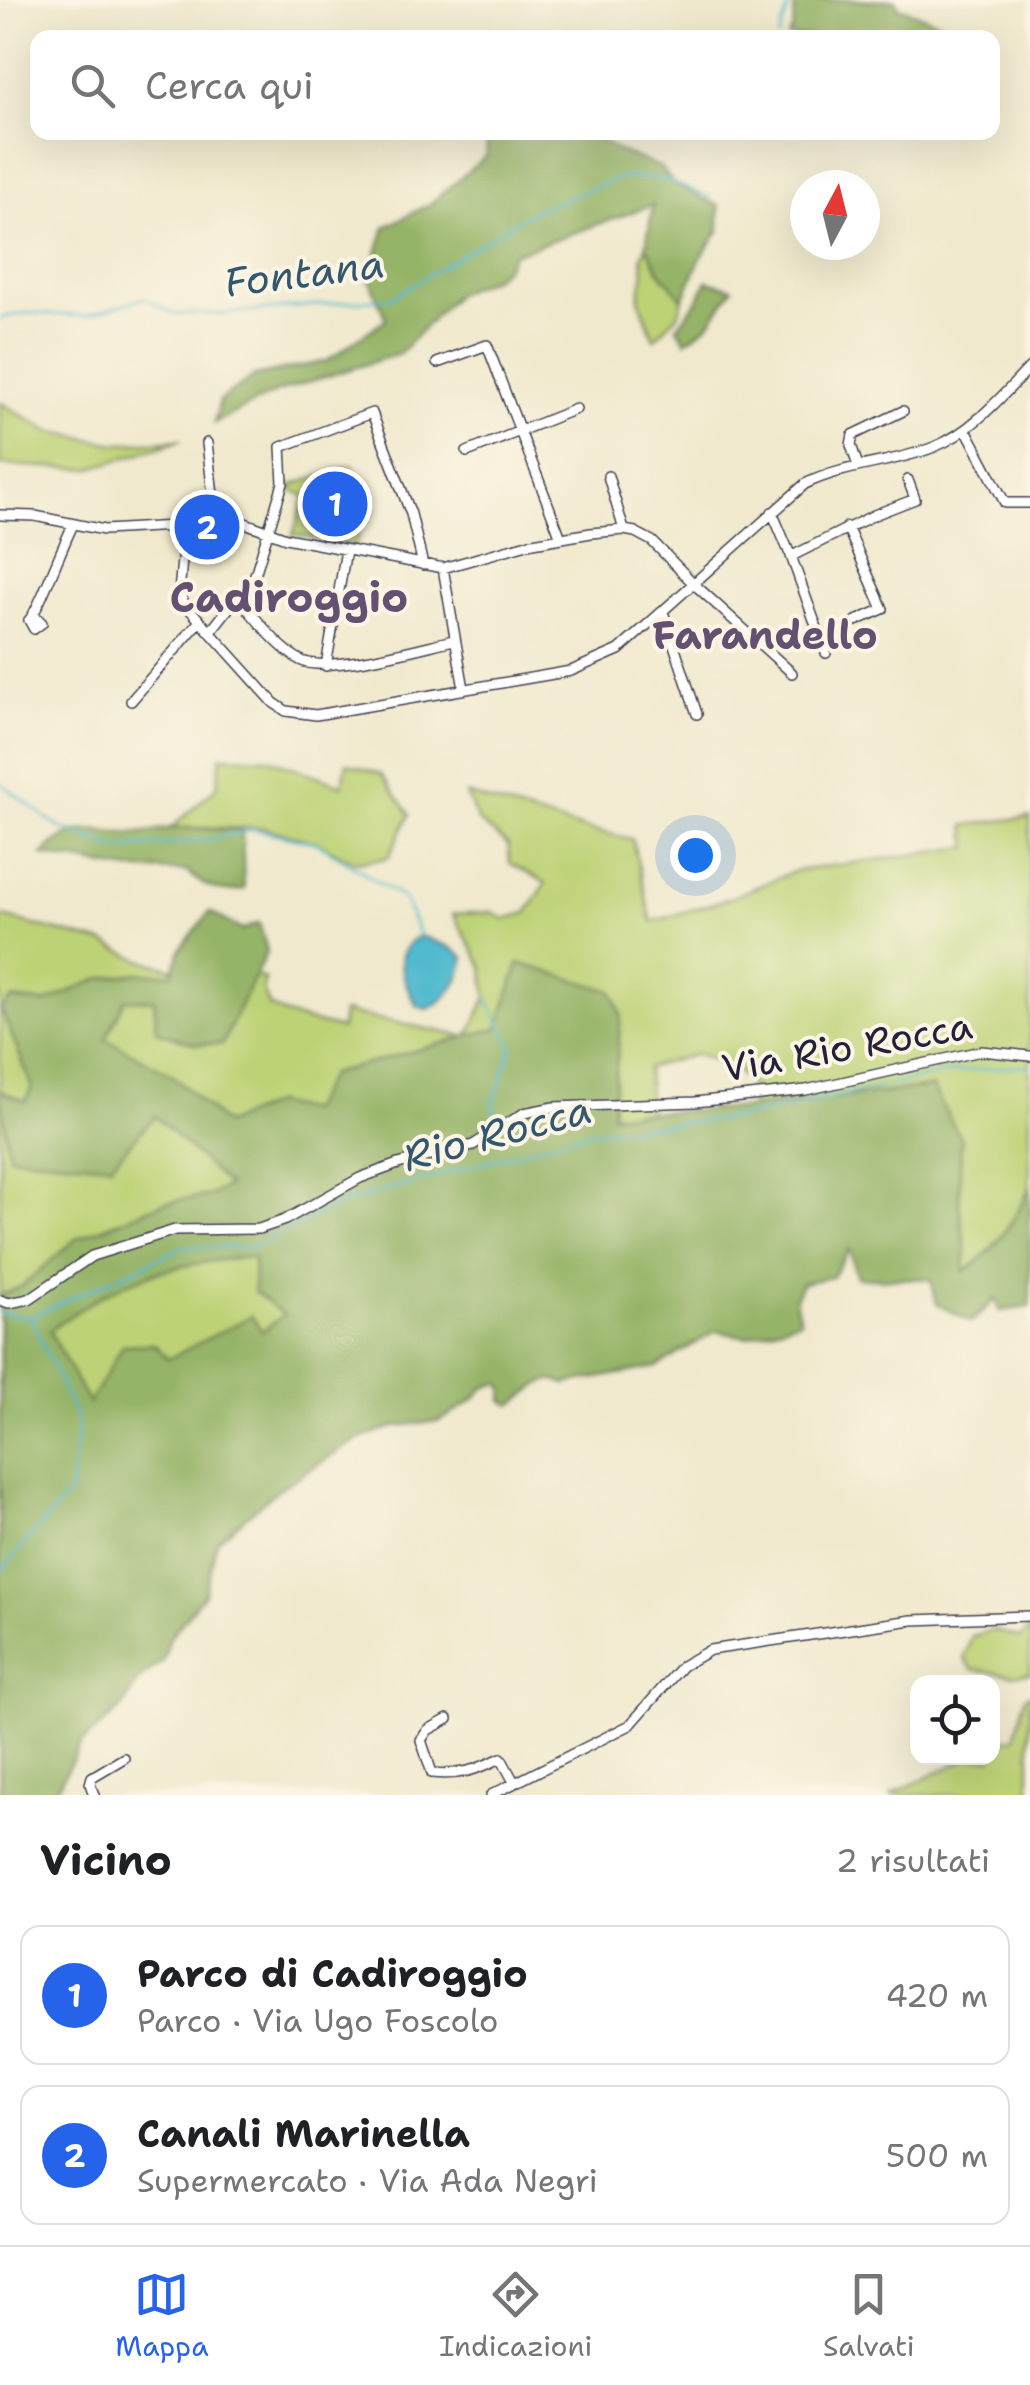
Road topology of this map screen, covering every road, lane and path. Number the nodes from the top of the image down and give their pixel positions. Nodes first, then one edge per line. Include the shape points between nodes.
1 (437, 364) dead end
2 (1030, 367) edge
3 (576, 409) dead end
4 (904, 411) dead end
5 (966, 429) junction
6 (520, 430) junction
7 (206, 443) dead end
8 (466, 452) dead end
9 (858, 466) junction
10 (608, 476) dead end
11 (908, 480) dead end
12 (1030, 503) edge
13 (215, 512) junction
14 (772, 512) junction
15 (0, 515) edge
16 (73, 526) junction
17 (174, 526) junction
18 (847, 527) junction
19 (624, 530) junction
20 (269, 532) junction
21 (561, 538) junction
22 (346, 550) junction
23 (791, 556) junction
24 (423, 564) junction
25 (443, 568) junction
26 (694, 584) junction
27 (238, 598) junction
28 (663, 612) junction
29 (35, 616) dead end
30 (200, 621) junction
31 (856, 621) dead end
32 (210, 632) junction
33 (454, 640) junction
34 (826, 653) dead end
35 (326, 666) junction
36 (792, 673) dead end
37 (464, 689) junction
38 (131, 701) dead end
39 (697, 714) dead end
40 (1030, 1056) edge
41 (0, 1300) edge
42 (1030, 1616) edge
43 (448, 1719) dead end
44 (124, 1758) dead end
45 (514, 1782) junction
46 (94, 1795) edge
47 (492, 1795) edge

1 - 6 street via 487,345
2 - 5 street
3 - 6 street
4 - 9 street via 854,435
5 - 9 street via 938,446
5 - 12 street via 1005,503
6 - 8 street
6 - 21 street
7 - 13 street
9 - 14 street via 805,484
10 - 19 street
11 - 18 street via 916,499
13 - 17 street via 190,514
13 - 20 street
14 - 23 street
14 - 26 street
15 - 16 street
16 - 17 street
16 - 29 street
17 - 30 street via 184,538 179,592
18 - 23 street
18 - 31 street via 883,609
19 - 21 street
19 - 26 street via 652,541
20 - 22 street
20 - 24 street via 284,483 282,447 372,413
20 - 27 street
21 - 25 street
22 - 24 street
22 - 35 street
23 - 34 street
24 - 25 street
25 - 33 street
26 - 28 street
26 - 36 street
27 - 32 street
27 - 35 street via 302,662
28 - 37 street via 619,650 591,664
28 - 39 street
30 - 32 street
30 - 38 street
32 - 37 street via 274,702 302,716
33 - 35 street
33 - 37 street
40 - 41 street, Via Rio Rocca via 980,1052 806,1090 524,1113 472,1145 360,1178 285,1220 259,1229 175,1230 92,1256 29,1299
42 - 45 street via 912,1620 710,1650 682,1666 630,1725
43 - 45 street via 421,1740 432,1773 469,1773 500,1758
44 - 46 street via 92,1777
45 - 47 street

